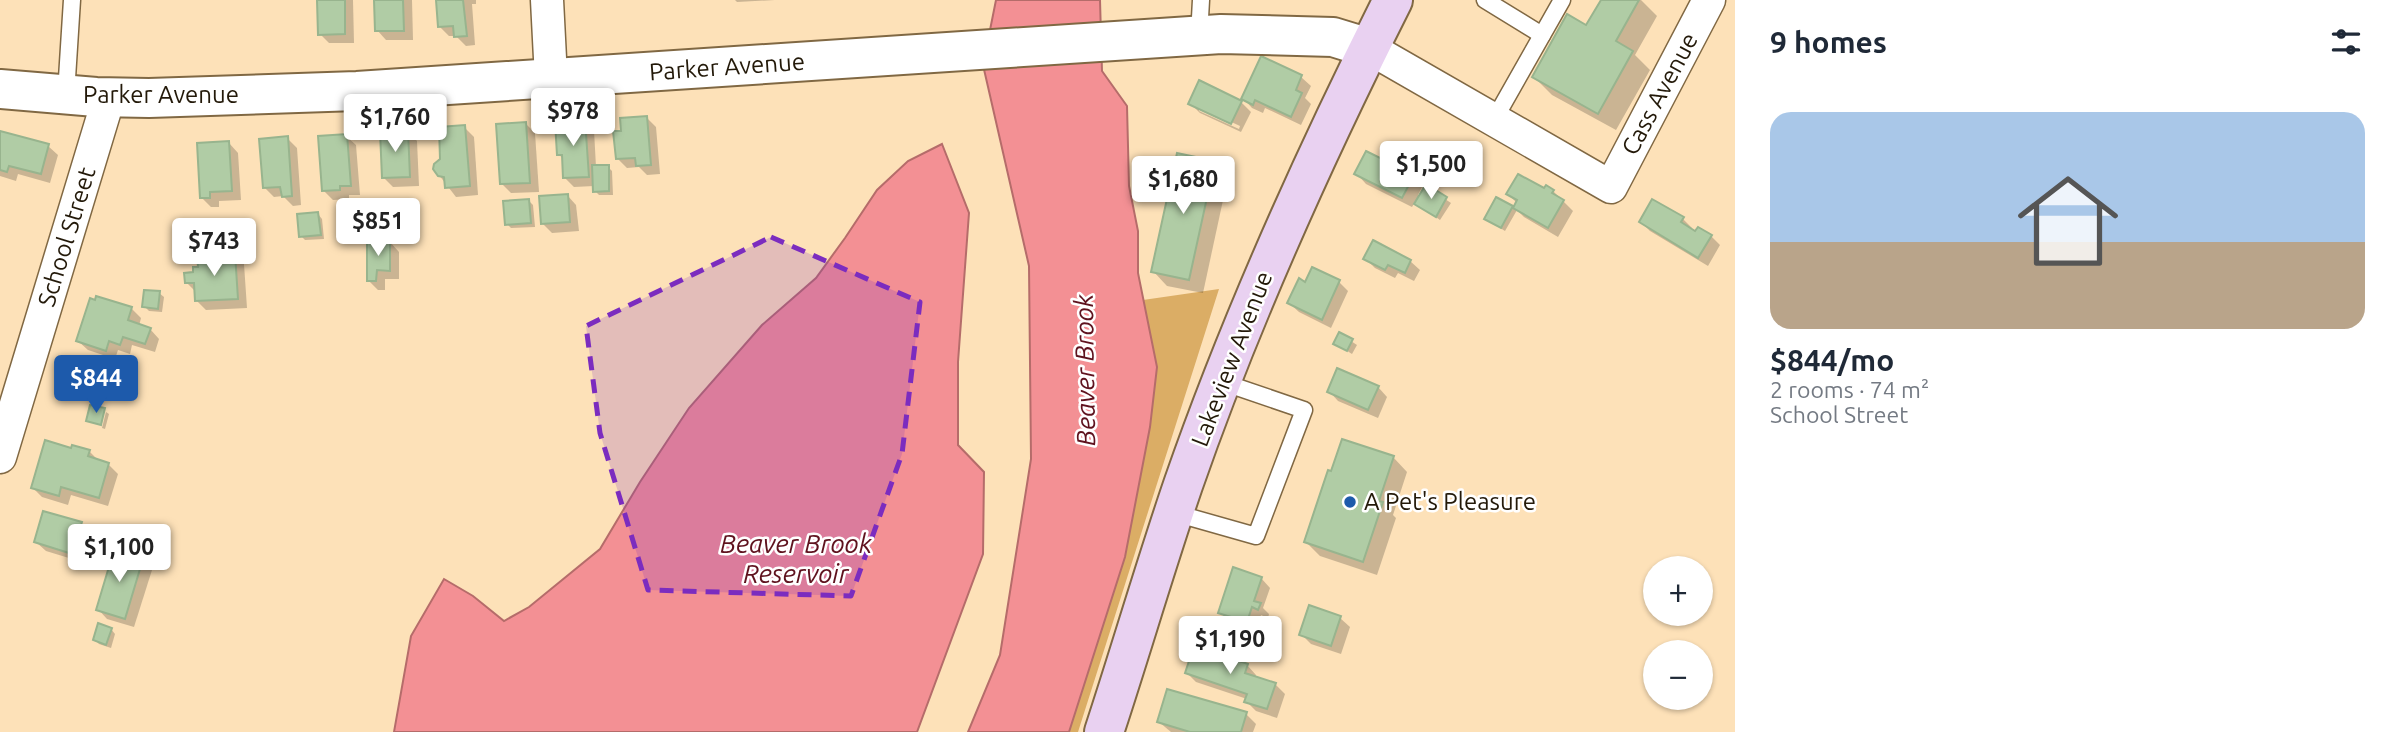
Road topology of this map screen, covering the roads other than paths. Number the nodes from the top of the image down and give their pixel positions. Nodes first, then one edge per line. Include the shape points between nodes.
1 (72, 0) edge
2 (547, 0) edge
3 (1393, 0) edge
4 (1485, 0) edge
5 (1562, 0) edge
6 (1709, 0) edge
7 (1200, 18) edge
8 (1542, 35) junction
9 (1369, 48) junction
10 (551, 78) junction
11 (0, 89) edge
12 (66, 94) junction
13 (109, 97) junction
14 (1494, 120) junction
15 (1222, 382) junction
16 (0, 457) edge
17 (1175, 513) junction
18 (1104, 732) edge

1 - 12 lane
2 - 10 street
3 - 9 main road, Lakeview Avenue
4 - 8 lane
5 - 8 lane
6 - 14 street, Cass Avenue via 1611,187
7 - 9 street, Parker Avenue via 1333,37
7 - 10 street, Parker Avenue via 1113,41
8 - 14 lane
9 - 14 street
9 - 15 main road, Lakeview Avenue via 1285,225
10 - 13 street, Parker Avenue via 231,96
11 - 12 street, Parker Avenue
12 - 13 street, Parker Avenue
13 - 16 street, School Street
15 - 17 main road, Lakeview Avenue
15 - 17 lane via 1304,410 1256,536
17 - 18 main road, Lakeview Avenue

